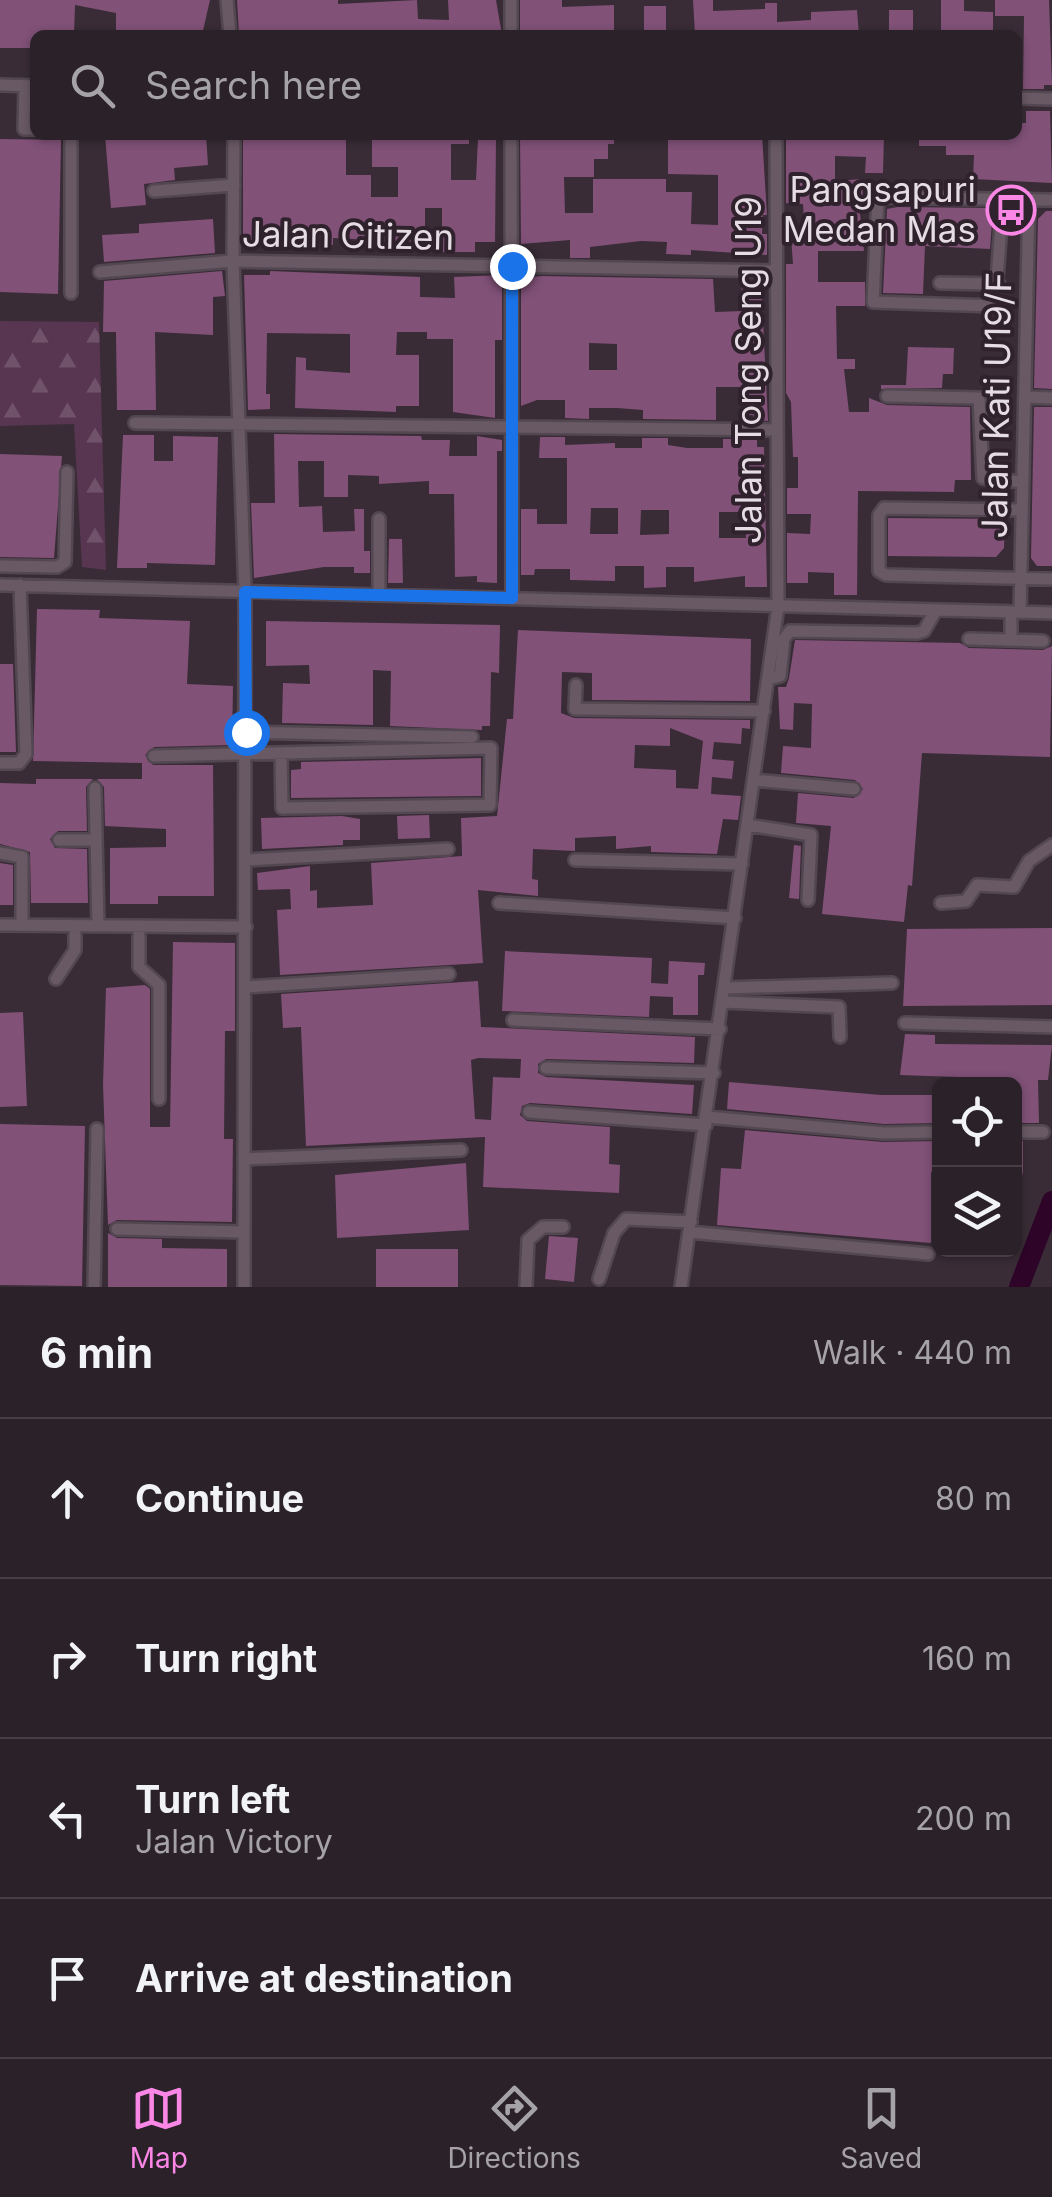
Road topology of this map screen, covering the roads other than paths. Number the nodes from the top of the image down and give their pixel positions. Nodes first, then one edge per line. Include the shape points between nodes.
1 (227, 0) edge
2 (511, 0) edge
3 (230, 30) edge
4 (511, 30) edge
5 (0, 85) edge
6 (30, 86) edge
7 (1022, 98) edge
8 (1052, 99) edge
9 (30, 128) edge
10 (71, 140) edge
11 (234, 140) edge
12 (512, 140) edge
13 (776, 140) edge
14 (234, 185) junction
15 (154, 191) dead end
16 (1003, 198) junction
17 (1029, 199) junction
18 (1052, 200) edge
19 (233, 261) junction
20 (512, 266) junction
21 (776, 271) junction
22 (100, 272) dead end
23 (940, 284) dead end
24 (999, 284) junction
25 (71, 293) dead end
26 (887, 396) dead end
27 (1025, 397) junction
28 (1052, 398) edge
29 (134, 423) dead end
30 (237, 424) junction
31 (512, 428) junction
32 (777, 430) junction
33 (67, 472) dead end
34 (1023, 482) junction
35 (1022, 510) junction
36 (379, 519) dead end
37 (3, 566) edge
38 (1021, 578) junction
39 (1052, 579) edge
40 (3, 585) edge
41 (20, 586) junction
42 (245, 592) junction
43 (379, 595) junction
44 (512, 598) junction
45 (778, 606) junction
46 (824, 607) junction
47 (936, 610) junction
48 (1016, 612) junction
49 (1052, 613) edge
50 (824, 631) junction
51 (969, 639) dead end
52 (1011, 640) junction
53 (1042, 641) dead end
54 (768, 678) junction
55 (576, 685) dead end
56 (764, 711) junction
57 (246, 732) junction
58 (472, 737) dead end
59 (281, 752) junction
60 (246, 753) junction
61 (154, 756) dead end
62 (0, 763) edge
63 (754, 780) junction
64 (95, 788) dead end
65 (854, 788) dead end
66 (748, 826) junction
67 (59, 840) dead end
68 (96, 840) junction
69 (1052, 845) edge
70 (448, 849) dead end
71 (0, 853) edge
72 (246, 860) junction
73 (575, 860) dead end
74 (742, 864) junction
75 (808, 900) dead end
76 (941, 902) dead end
77 (499, 904) dead end
78 (735, 918) junction
79 (0, 925) edge
80 (22, 926) junction
81 (75, 926) junction
82 (98, 926) junction
83 (139, 926) junction
84 (246, 927) junction
85 (449, 974) dead end
86 (56, 979) dead end
87 (892, 983) dead end
88 (245, 987) junction
89 (725, 988) junction
90 (723, 1002) junction
91 (513, 1020) dead end
92 (906, 1022) dead end
93 (1052, 1027) edge
94 (720, 1029) junction
95 (840, 1037) dead end
96 (546, 1068) dead end
97 (714, 1073) junction
98 (159, 1099) dead end
99 (529, 1112) dead end
100 (706, 1121) junction
101 (96, 1128) dead end
102 (932, 1132) edge
103 (1022, 1132) edge
104 (1043, 1132) dead end
105 (461, 1150) dead end
106 (244, 1158) junction
107 (563, 1227) dead end
108 (690, 1227) junction
109 (117, 1228) dead end
110 (244, 1232) junction
111 (928, 1254) dead end
112 (599, 1278) dead end
113 (94, 1287) edge
114 (244, 1287) edge
115 (526, 1287) edge
116 (681, 1287) edge

1 - 3 street
2 - 4 street
5 - 6 street
6 - 9 street via 24,128
7 - 8 street
10 - 25 street
11 - 14 street
12 - 20 street
13 - 21 street, Jalan Tong Seng U19
14 - 15 street
14 - 19 street
16 - 17 street
16 - 24 street
16 - 24 street via 882,196 875,202 876,305 992,307
17 - 18 street
17 - 27 street, Jalan Kati U19/F
19 - 20 street, Jalan Citizen
19 - 22 street, Jalan Citizen
19 - 30 street
20 - 21 street, Jalan Citizen
20 - 31 street
21 - 32 street, Jalan Tong Seng U19
23 - 24 street
26 - 34 street via 979,398 983,478
27 - 28 street
27 - 34 street, Jalan Kati U19/F
29 - 30 street
30 - 31 street via 449,433
30 - 42 street
31 - 32 street
31 - 44 street
32 - 45 street, Jalan Tong Seng U19
33 - 37 street via 65,562
34 - 35 street, Jalan Kati U19/F
35 - 38 street, Jalan Kati U19/F
35 - 38 street via 888,507 880,511 879,536 882,574
36 - 43 street
37 - 40 street
38 - 39 street
38 - 48 street, Jalan Kati U19/F
40 - 41 street
41 - 42 street
41 - 62 street via 26,754 20,763
42 - 43 street
42 - 57 street
43 - 44 street
44 - 45 street
45 - 46 street
45 - 54 street, Jalan Tong Seng U19
46 - 47 street
46 - 50 street
47 - 48 street
47 - 50 street via 920,632
48 - 49 street
48 - 52 street, Jalan Kati U19/F
50 - 54 street via 790,631 780,676
51 - 52 street
52 - 53 street
54 - 56 street, Jalan Tong Seng U19
55 - 56 street via 575,709
56 - 63 street, Jalan Tong Seng U19
57 - 58 street
57 - 60 street
59 - 59 street via 492,748 490,806 282,808
59 - 60 street
60 - 61 street
60 - 72 street
63 - 65 street
63 - 66 street, Jalan Tong Seng U19
64 - 68 street
66 - 74 street, Jalan Tong Seng U19
66 - 75 street via 813,837
67 - 68 street
68 - 82 street
69 - 76 street via 1029,862 1014,886 976,886 966,901
70 - 72 street
71 - 80 street via 22,857
72 - 84 street
73 - 74 street
74 - 78 street, Jalan Tong Seng U19
77 - 78 street
78 - 89 street, Jalan Tong Seng U19
79 - 80 street
80 - 81 street
81 - 82 street
81 - 86 street via 75,950
82 - 83 street
83 - 84 street
83 - 98 street via 139,968 159,985
84 - 88 street
85 - 88 street
87 - 89 street
88 - 106 street
89 - 90 street, Jalan Tong Seng U19
90 - 94 street, Jalan Tong Seng U19
90 - 95 street via 840,1008
91 - 94 street
92 - 93 street
94 - 97 street, Jalan Tong Seng U19
96 - 97 street
97 - 100 street, Jalan Tong Seng U19
99 - 100 street
100 - 102 street
100 - 108 street, Jalan Tong Seng U19
101 - 113 street
103 - 104 street
105 - 106 street
106 - 110 street
107 - 115 street via 543,1227 528,1240
108 - 111 street
108 - 112 street via 626,1219 614,1233
108 - 116 street, Jalan Tong Seng U19
109 - 110 street
110 - 114 street

